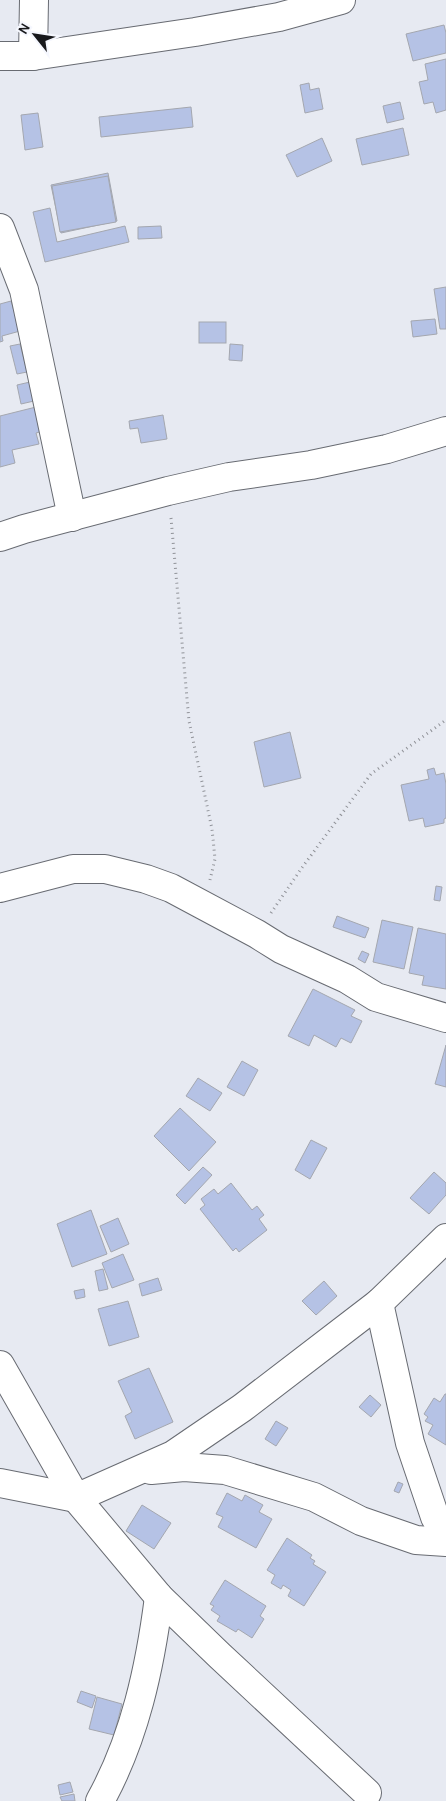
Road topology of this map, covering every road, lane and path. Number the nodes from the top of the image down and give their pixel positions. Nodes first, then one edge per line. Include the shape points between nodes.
1 (34, 0) edge
2 (341, 0) edge
3 (0, 56) edge
4 (33, 56) junction
5 (0, 228) edge
6 (446, 431) edge
7 (168, 491) junction
8 (72, 517) junction
9 (0, 537) edge
10 (446, 720) edge
11 (0, 888) edge
12 (204, 905) junction
13 (257, 934) junction
14 (446, 1018) edge
15 (446, 1238) edge
16 (380, 1303) junction
17 (0, 1365) edge
18 (136, 1471) junction
19 (0, 1483) edge
20 (76, 1498) junction
21 (446, 1537) edge
22 (446, 1542) edge
23 (159, 1597) junction
24 (367, 1793) dead end
25 (100, 1801) edge

1 - 4 street
2 - 4 street via 278,17
3 - 4 street
5 - 8 street via 24,290
6 - 7 street via 387,449 311,466 228,477
7 - 8 street
7 - 12 path via 189,721 212,829 214,859
8 - 9 street
10 - 13 path via 371,774
11 - 12 street via 73,870 105,869 171,888
12 - 13 street
13 - 14 street via 376,997
15 - 16 street
16 - 18 street via 242,1408 173,1455
16 - 21 street via 410,1443 435,1517
17 - 20 street
18 - 20 street
18 - 22 street via 225,1470 314,1497 361,1521 416,1540
19 - 20 street
20 - 23 street
23 - 24 street
23 - 25 street via 152,1648 135,1718

